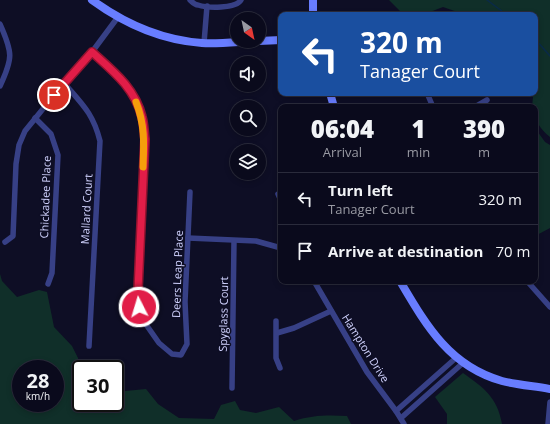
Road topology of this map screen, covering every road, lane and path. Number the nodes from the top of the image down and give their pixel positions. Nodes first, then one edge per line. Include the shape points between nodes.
1 (92, 0) edge
2 (190, 0) edge
3 (241, 0) edge
4 (313, 0) edge
5 (207, 6) junction
6 (313, 12) edge
7 (118, 17) junction
8 (0, 24) edge
9 (278, 40) edge
10 (266, 41) edge
11 (230, 42) edge
12 (204, 43) junction
13 (92, 52) junction
14 (64, 83) junction
15 (0, 86) edge
16 (487, 100) dead end
17 (480, 104) edge
18 (35, 118) junction
19 (190, 192) dead end
20 (188, 238) junction
21 (234, 241) junction
22 (5, 242) dead end
23 (278, 246) edge
24 (48, 284) dead end
25 (316, 284) edge
26 (402, 284) edge
27 (530, 284) edge
28 (550, 307) edge
29 (331, 311) junction
30 (276, 321) dead end
31 (277, 332) junction
32 (89, 346) dead end
33 (457, 357) junction
34 (464, 362) junction
35 (280, 368) dead end
36 (232, 388) dead end
37 (550, 389) edge
38 (550, 402) edge
39 (396, 411) junction
40 (401, 418) junction
41 (404, 424) edge
42 (548, 424) edge

1 - 7 street
2 - 5 street via 196,5
3 - 5 street via 233,6
4 - 6 street
5 - 12 street
7 - 12 street via 144,30
7 - 13 street
8 - 15 street via 10,52 9,65
9 - 10 street
11 - 12 street
13 - 14 street
13 - 20 street, Deers Leap Place via 132,91 142,117 145,139 139,307 145,323 159,343 172,354 181,355 187,344 185,302
14 - 18 street
14 - 32 street, Mallard Court via 89,111 100,141
16 - 17 street
18 - 22 street via 19,145 13,236
18 - 24 street, Chickadee Place via 51,134 58,156 52,273
19 - 20 street, Deers Leap Place
20 - 21 street
21 - 23 street via 256,241
21 - 36 street, Spyglass Court
25 - 29 street, Hampton Drive
26 - 33 street via 424,322 443,346
27 - 28 street
29 - 31 street via 294,328
29 - 39 street, Hampton Drive via 367,372
30 - 31 street
31 - 35 street via 276,358
33 - 34 street
33 - 39 street
34 - 37 street via 502,380
34 - 40 street
38 - 42 street
39 - 40 street, Hampton Drive
40 - 41 street, Hampton Drive

